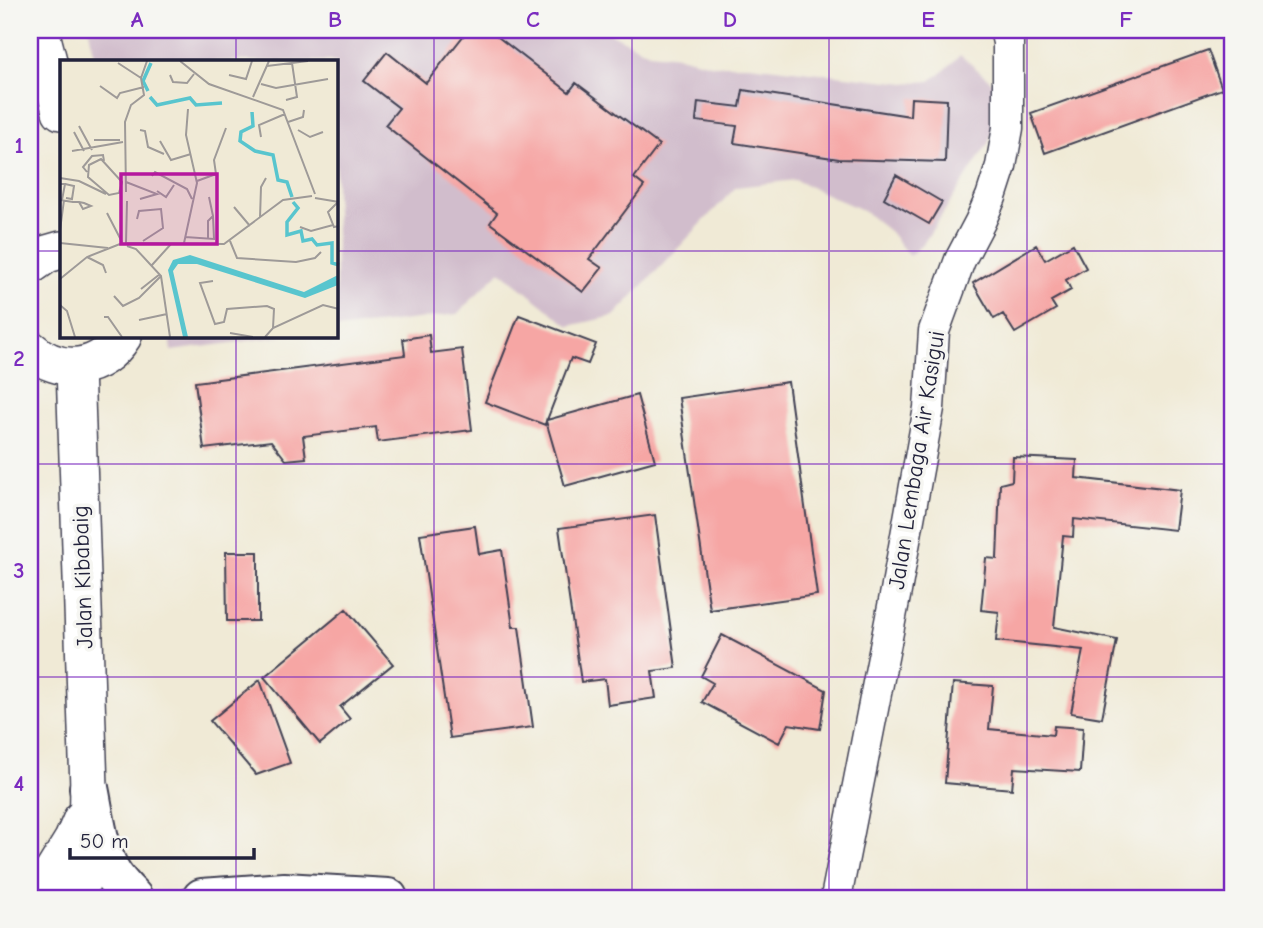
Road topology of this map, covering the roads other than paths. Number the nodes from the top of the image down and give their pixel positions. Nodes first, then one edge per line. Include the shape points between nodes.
1 (40, 30) edge
2 (1005, 30) edge
3 (60, 107) edge
4 (60, 250) edge
5 (30, 266) edge
6 (120, 338) edge
7 (30, 349) edge
8 (75, 367) junction
9 (89, 788) junction
10 (30, 893) edge
11 (51, 898) edge
12 (76, 898) edge
13 (133, 898) edge
14 (212, 898) edge
15 (388, 898) edge
16 (836, 898) edge

1 - 3 street
2 - 16 street, Jalan Lembaga Air Kasigui via 1007,128 1001,166 934,331 929,408
4 - 5 street
6 - 8 street via 109,353
7 - 8 street via 56,365
8 - 9 street, Jalan Kibabaig
9 - 10 street, Jalan Kibabaig via 82,820 63,857
9 - 12 street, Jalan Kibabaig via 87,843
9 - 13 main road via 102,851 113,875
10 - 11 main road
14 - 15 main road via 284,892

